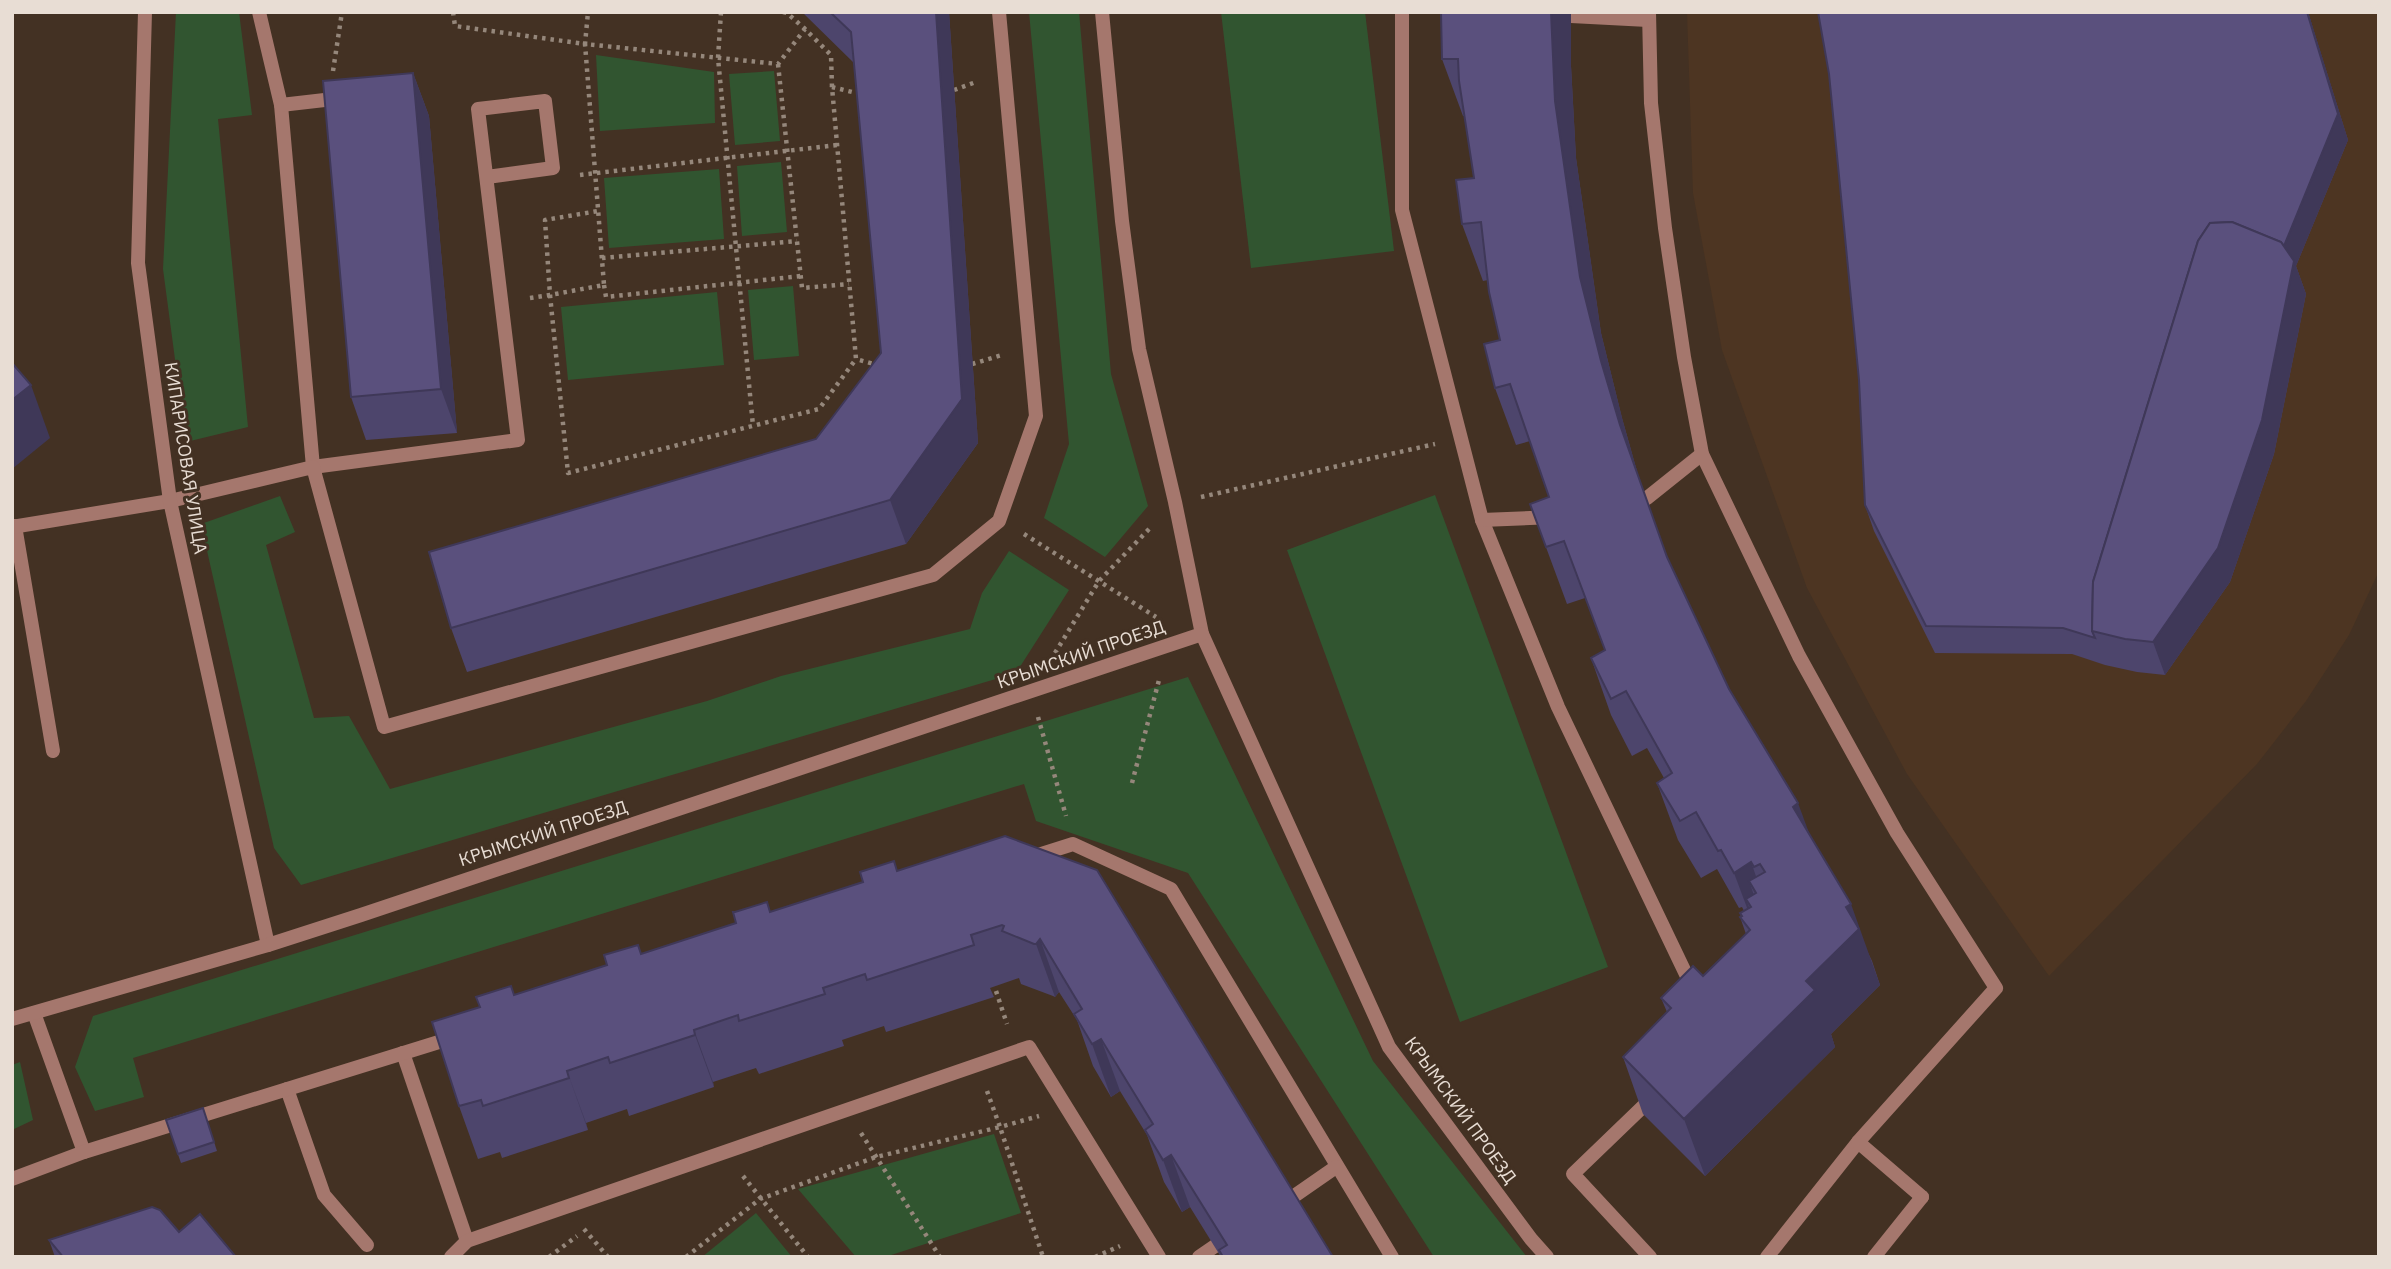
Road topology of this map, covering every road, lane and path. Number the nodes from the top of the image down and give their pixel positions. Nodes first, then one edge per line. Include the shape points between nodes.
1 (145, 12) edge
2 (259, 12) edge
3 (342, 12) edge
4 (453, 12) edge
5 (588, 12) edge
6 (721, 12) edge
7 (783, 12) edge
8 (999, 12) edge
9 (1102, 12) edge
10 (1402, 12) edge
11 (1571, 16) dead end
12 (1648, 16) edge
13 (805, 29) junction
14 (585, 44) junction
15 (718, 58) junction
16 (778, 64) junction
17 (832, 87) junction
18 (355, 96) edge
19 (868, 97) edge
20 (329, 99) junction
21 (281, 105) junction
22 (837, 145) junction
23 (787, 151) junction
24 (727, 158) junction
25 (595, 174) junction
26 (487, 177) junction
27 (568, 177) dead end
28 (598, 211) junction
29 (797, 241) junction
30 (736, 246) junction
31 (602, 258) junction
32 (800, 276) junction
33 (739, 282) junction
34 (849, 284) junction
35 (604, 285) junction
36 (550, 295) junction
37 (502, 302) junction
38 (856, 359) junction
39 (881, 366) edge
40 (753, 426) junction
41 (1702, 454) junction
42 (313, 467) junction
43 (1647, 498) edge
44 (170, 501) junction
45 (1554, 517) edge
46 (1482, 520) junction
47 (14, 526) edge
48 (1202, 634) junction
49 (53, 751) dead end
50 (1022, 860) edge
51 (268, 944) junction
52 (1699, 999) edge
53 (34, 1013) junction
54 (12, 1019) edge
55 (469, 1032) edge
56 (403, 1053) junction
57 (977, 1065) junction
58 (1669, 1082) edge
59 (287, 1089) junction
60 (1067, 1108) junction
61 (846, 1110) junction
62 (1000, 1127) junction
63 (1858, 1142) junction
64 (84, 1152) junction
65 (724, 1152) junction
66 (876, 1157) junction
67 (1336, 1167) junction
68 (12, 1179) edge
69 (760, 1199) junction
70 (1287, 1202) edge
71 (585, 1230) dead end
72 (467, 1241) junction
73 (367, 1245) dead end
74 (1215, 1246) edge
75 (451, 1257) edge
76 (549, 1257) edge
77 (686, 1257) edge
78 (808, 1257) edge
79 (940, 1257) edge
80 (1043, 1257) edge
81 (1159, 1257) edge
82 (1199, 1257) edge
83 (1392, 1257) edge
84 (1547, 1257) edge
85 (1650, 1257) edge
86 (1767, 1257) edge
87 (1874, 1257) edge

1 - 44 street, КИПАРИСОВАЯ УЛИЦА via 138,263
2 - 21 street
3 - 20 path
4 - 14 path via 455,26
5 - 14 path
6 - 15 path
7 - 13 path
8 - 42 street via 1036,416 999,521 933,576 384,727
9 - 48 street, КРЫМСКИЙ ПРОЕЗД via 1139,349
10 - 46 street via 1402,209
11 - 12 street
12 - 41 street via 1651,103 1665,228
13 - 16 path
13 - 17 path via 831,55
14 - 15 path
14 - 25 path
15 - 16 path
15 - 24 path
16 - 23 path
17 - 19 path
17 - 22 path
18 - 20 street
20 - 21 street
21 - 42 street
22 - 23 path
22 - 34 path
23 - 24 path
23 - 29 path
24 - 25 path
24 - 30 path
25 - 27 path
25 - 28 path
26 - 26 street via 478,109 545,101 554,167
26 - 37 street
28 - 31 path
28 - 36 path via 545,220
29 - 30 path
29 - 32 path
30 - 31 path
30 - 33 path
31 - 35 path
32 - 33 path
32 - 34 path via 802,288
33 - 35 path via 606,297
33 - 40 path
34 - 38 path
35 - 36 path
36 - 37 path
36 - 40 path via 568,473
37 - 42 street via 518,440
38 - 39 path
38 - 40 path via 819,410
41 - 43 street
41 - 63 street via 1812,680 1897,833 1996,988
42 - 44 street
44 - 47 street
44 - 51 street, КИПАРИСОВАЯ УЛИЦА
45 - 46 street
46 - 52 street via 1558,707
47 - 49 street
48 - 51 street, КРЫМСКИЙ ПРОЕЗД
48 - 84 street, КРЫМСКИЙ ПРОЕЗД via 1389,1047
50 - 67 street via 1073,844 1171,889
51 - 53 street, КРЫМСКИЙ ПРОЕЗД
53 - 54 street, КРЫМСКИЙ ПРОЕЗД
53 - 64 street
55 - 56 street
56 - 59 street
56 - 72 street
57 - 60 street via 1029,1047
57 - 61 street
57 - 62 path
58 - 85 street via 1573,1174
59 - 64 street
59 - 73 street via 324,1195
60 - 62 path
60 - 81 street
61 - 65 street
61 - 66 path
62 - 66 path
62 - 80 path
63 - 86 street
63 - 87 street via 1923,1197
64 - 68 street
65 - 69 path
65 - 72 street
66 - 69 path
66 - 79 path
67 - 70 street
67 - 83 street
69 - 77 path
69 - 78 path
71 - 76 path
72 - 75 street
74 - 82 street

